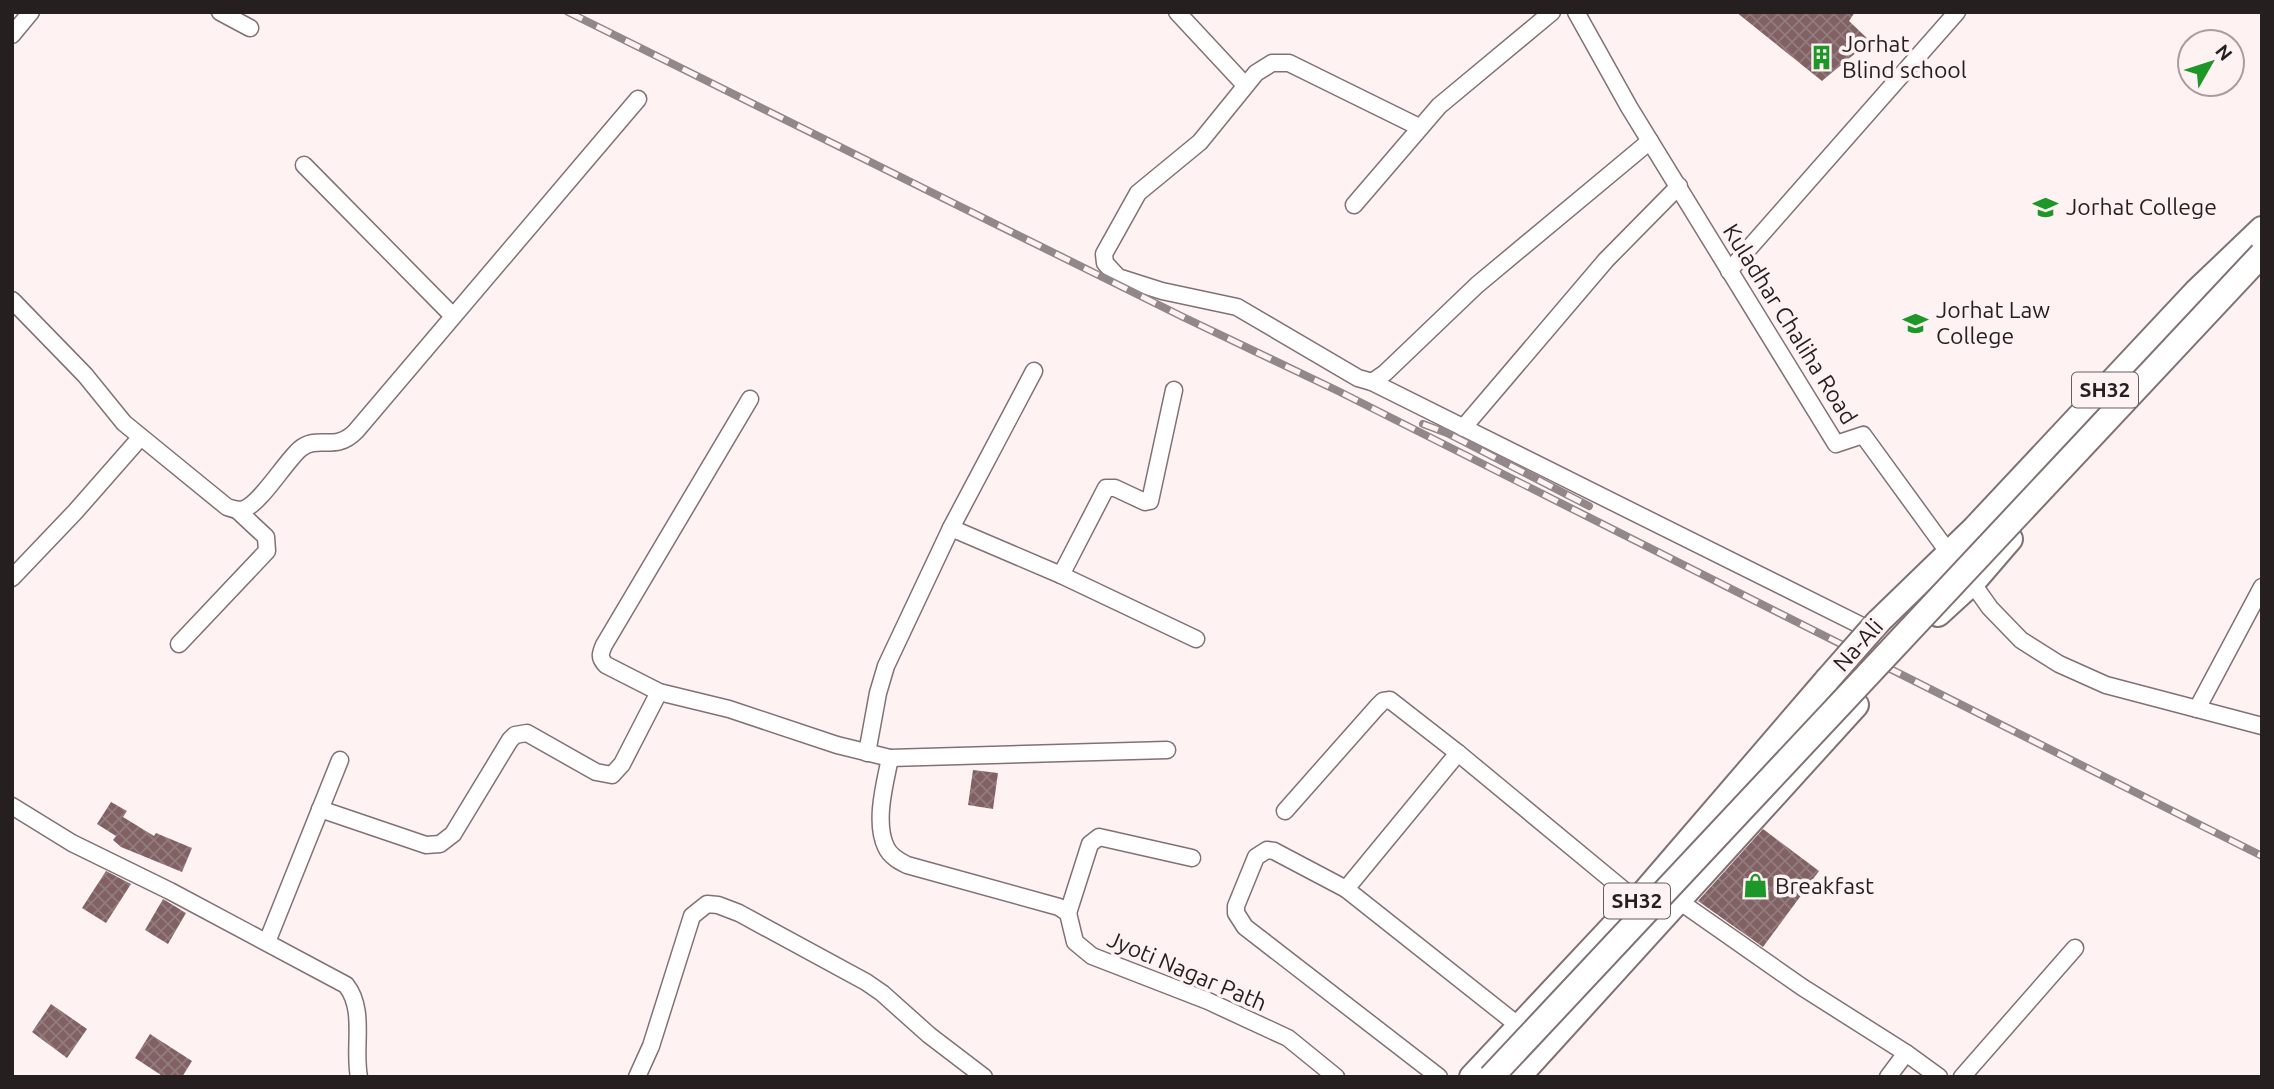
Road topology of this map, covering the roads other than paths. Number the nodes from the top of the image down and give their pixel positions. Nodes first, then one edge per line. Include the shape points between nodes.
1 (32, 12) edge
2 (220, 12) edge
3 (1177, 12) edge
4 (1552, 12) edge
5 (1576, 12) edge
6 (1955, 13) edge
7 (250, 28) dead end
8 (12, 35) edge
9 (1245, 85) junction
10 (638, 99) dead end
11 (1419, 127) junction
12 (1650, 141) junction
13 (304, 165) dead end
14 (1679, 186) junction
15 (1354, 205) dead end
16 (2262, 229) edge
17 (2262, 254) edge
18 (2262, 270) edge
19 (1729, 271) junction
20 (12, 300) edge
21 (453, 316) junction
22 (1034, 371) dead end
23 (1372, 382) junction
24 (1174, 390) dead end
25 (750, 400) dead end
26 (1463, 428) junction
27 (140, 438) junction
28 (237, 510) junction
29 (951, 528) junction
30 (1948, 552) junction
31 (1061, 575) junction
32 (12, 578) edge
33 (1972, 582) junction
34 (2262, 587) edge
35 (1874, 626) junction
36 (1195, 639) dead end
37 (179, 644) dead end
38 (659, 692) junction
39 (2197, 709) junction
40 (2262, 726) edge
41 (1167, 750) dead end
42 (867, 753) junction
43 (1458, 753) junction
44 (891, 758) junction
45 (340, 760) dead end
46 (12, 807) edge
47 (320, 809) junction
48 (1284, 811) dead end
49 (1192, 858) dead end
50 (1346, 889) junction
51 (1637, 901) junction
52 (1679, 901) junction
53 (1068, 913) junction
54 (267, 942) junction
55 (2076, 948) dead end
56 (1519, 1026) junction
57 (1906, 1053) junction
58 (359, 1077) edge
59 (637, 1077) edge
60 (984, 1077) edge
61 (1336, 1077) edge
62 (1439, 1077) edge
63 (1472, 1077) edge
64 (1491, 1077) edge
65 (1518, 1077) edge
66 (1888, 1077) edge
67 (1939, 1077) edge
68 (1962, 1077) edge

1 - 8 street
2 - 7 street
3 - 9 street
4 - 11 street
5 - 12 street, Kuladhar Chaliha Road
6 - 19 street
9 - 11 street via 1272,63 1289,64
9 - 23 street via 1200,142 1138,193 1104,254 1105,263 1118,276 1162,291 1237,307
10 - 21 street
11 - 15 street
12 - 14 street, Kuladhar Chaliha Road
12 - 23 street via 1508,258
13 - 21 street
14 - 19 street, Kuladhar Chaliha Road
14 - 26 street via 1606,260
16 - 30 main road, Na-Ali / SH32
17 - 64 main road, bridge
18 - 33 main road
19 - 30 street, Kuladhar Chaliha Road via 1836,444 1863,435
20 - 27 street
21 - 28 street via 349,438 306,445 251,505
22 - 29 street
23 - 26 street
24 - 31 street via 1150,502 1105,488
25 - 38 street via 600,654 606,666
26 - 35 street
27 - 28 street via 227,507
27 - 32 street
28 - 37 street via 266,537 267,551
29 - 31 street
29 - 42 street via 887,666
30 - 33 street, Kuladhar Chaliha Road
30 - 35 main road, Na-Ali / SH32
31 - 36 street
33 - 39 street, Kuladhar Chaliha Road via 2005,625 2041,654 2106,685
33 - 52 main road
34 - 39 street
35 - 51 main road, Na-Ali / SH32, bridge
38 - 42 street
38 - 47 street via 612,775 596,772 527,733 514,735 453,834 440,845 426,845
39 - 40 street, Kuladhar Chaliha Road
41 - 44 street
42 - 44 street
43 - 48 street via 1391,700 1383,701
43 - 50 street
43 - 51 street
44 - 53 street via 881,815 886,848 897,859
45 - 47 street
46 - 54 street via 72,843
47 - 54 street
49 - 53 street via 1099,837 1090,844
50 - 56 street
50 - 62 street via 1267,850 1256,857 1236,913 1245,927
51 - 56 main road, Na-Ali / SH32
52 - 57 street
52 - 65 main road
53 - 61 street, Jyoti Nagar Path via 1076,942 1092,956 1288,1038
54 - 58 street via 346,985 353,994
55 - 68 street
56 - 63 main road, Na-Ali / SH32
57 - 66 street
57 - 67 street
59 - 60 street via 692,916 707,904 739,913 866,982

